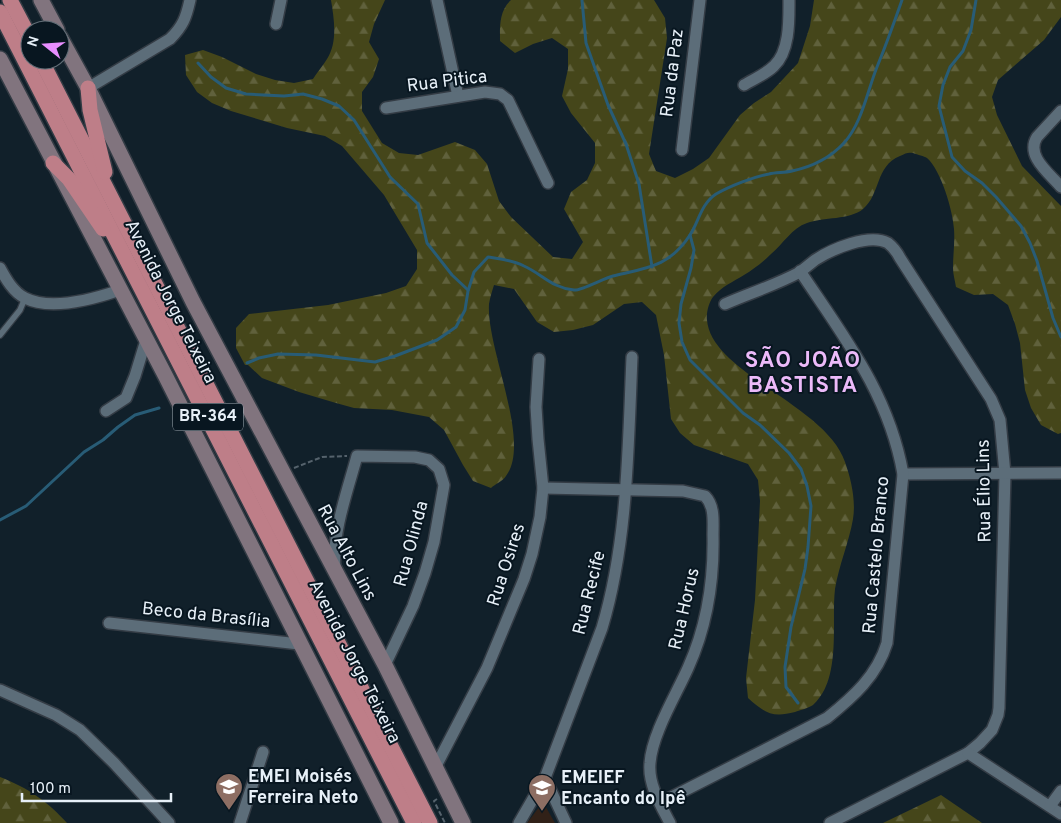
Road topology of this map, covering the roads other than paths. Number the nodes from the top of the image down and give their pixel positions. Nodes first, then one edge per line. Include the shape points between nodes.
1 (10, 0) edge
2 (41, 0) edge
3 (190, 0) edge
4 (281, 0) edge
5 (437, 0) edge
6 (700, 0) edge
7 (789, 0) edge
8 (0, 12) edge
9 (21, 20) edge
10 (52, 20) edge
11 (276, 24) dead end
12 (70, 55) edge
13 (0, 59) edge
14 (46, 70) edge
15 (744, 85) dead end
16 (88, 88) junction
17 (458, 96) junction
18 (386, 108) dead end
19 (1061, 111) edge
20 (682, 150) dead end
21 (53, 163) junction
22 (548, 183) dead end
23 (1061, 187) edge
24 (109, 192) junction
25 (0, 268) edge
26 (800, 272) junction
27 (142, 289) junction
28 (120, 290) junction
29 (25, 298) junction
30 (725, 304) dead end
31 (0, 335) edge
32 (146, 340) junction
33 (632, 357) dead end
34 (539, 359) dead end
35 (106, 411) dead end
36 (1061, 472) edge
37 (903, 474) junction
38 (1005, 474) junction
39 (543, 488) junction
40 (626, 489) junction
41 (335, 571) junction
42 (109, 623) dead end
43 (300, 644) junction
44 (384, 665) junction
45 (0, 690) edge
46 (263, 752) dead end
47 (968, 753) junction
48 (436, 766) junction
49 (545, 778) junction
50 (1061, 791) edge
51 (660, 803) junction
52 (1050, 806) junction
53 (1061, 814) edge
54 (169, 823) edge
55 (240, 823) edge
56 (392, 823) edge
57 (414, 823) edge
58 (430, 823) edge
59 (463, 823) edge
60 (519, 823) edge
61 (566, 823) edge
62 (670, 823) edge
63 (830, 823) edge

1 - 9 highway
2 - 10 main road
3 - 16 street via 184,22 170,38
4 - 11 street
5 - 17 street
6 - 20 street, Rua da Paz
7 - 15 street via 781,56 775,65
8 - 27 highway, Avenida Jorge Teixeira / BR-364
12 - 16 main road, Rua Alto Lins
13 - 21 main road
14 - 24 highway, Avenida Jorge Teixeira / BR-364
16 - 24 highway
16 - 41 main road, Rua Alto Lins via 193,302
17 - 18 street, Rua Pitica
17 - 22 street, Rua Pitica via 495,93 504,96
19 - 23 street via 1033,146 1035,156
21 - 27 highway via 69,179
21 - 28 main road
24 - 58 highway, Avenida Jorge Teixeira / BR-364
25 - 29 street via 8,282
26 - 30 street, Rua Élio Lins
26 - 37 street, Rua Castelo Branco via 880,398
26 - 38 street, Rua Élio Lins via 828,253 857,242 887,242 895,249 995,406 1000,420
27 - 57 highway, Avenida Jorge Teixeira / BR-364
28 - 29 street via 77,302
28 - 32 main road
29 - 31 lane via 20,310
32 - 35 street via 126,398
32 - 43 main road
33 - 40 street, Rua Recife
34 - 39 street, Rua Osires via 536,408
36 - 38 street
37 - 38 street
37 - 51 street, Rua Castelo Branco via 889,632 884,654 873,674 850,700 827,718
38 - 47 street, Rua Élio Lins via 998,714 992,730
39 - 40 street, Rua Horus
39 - 48 street, Rua Osires via 536,541 524,579 487,668
40 - 49 street, Rua Recife via 620,548 609,605
40 - 51 street, Rua Horus via 701,494 710,502 713,513 714,564 704,624 651,750 650,778
41 - 44 main road, Rua Alto Lins
41 - 44 street, Rua Olinda via 336,540 357,456 422,458 437,466 444,485 434,542 413,606
42 - 43 street, Beco da Brasília
43 - 56 main road
44 - 48 main road, Rua Alto Lins
45 - 54 street via 56,715 80,730
46 - 55 street
47 - 52 street
47 - 63 street, Rua Élio Lins
48 - 59 main road, Rua Alto Lins
49 - 60 street, Rua Recife
49 - 61 street
50 - 52 street
51 - 62 street, Rua Horus
52 - 53 street

